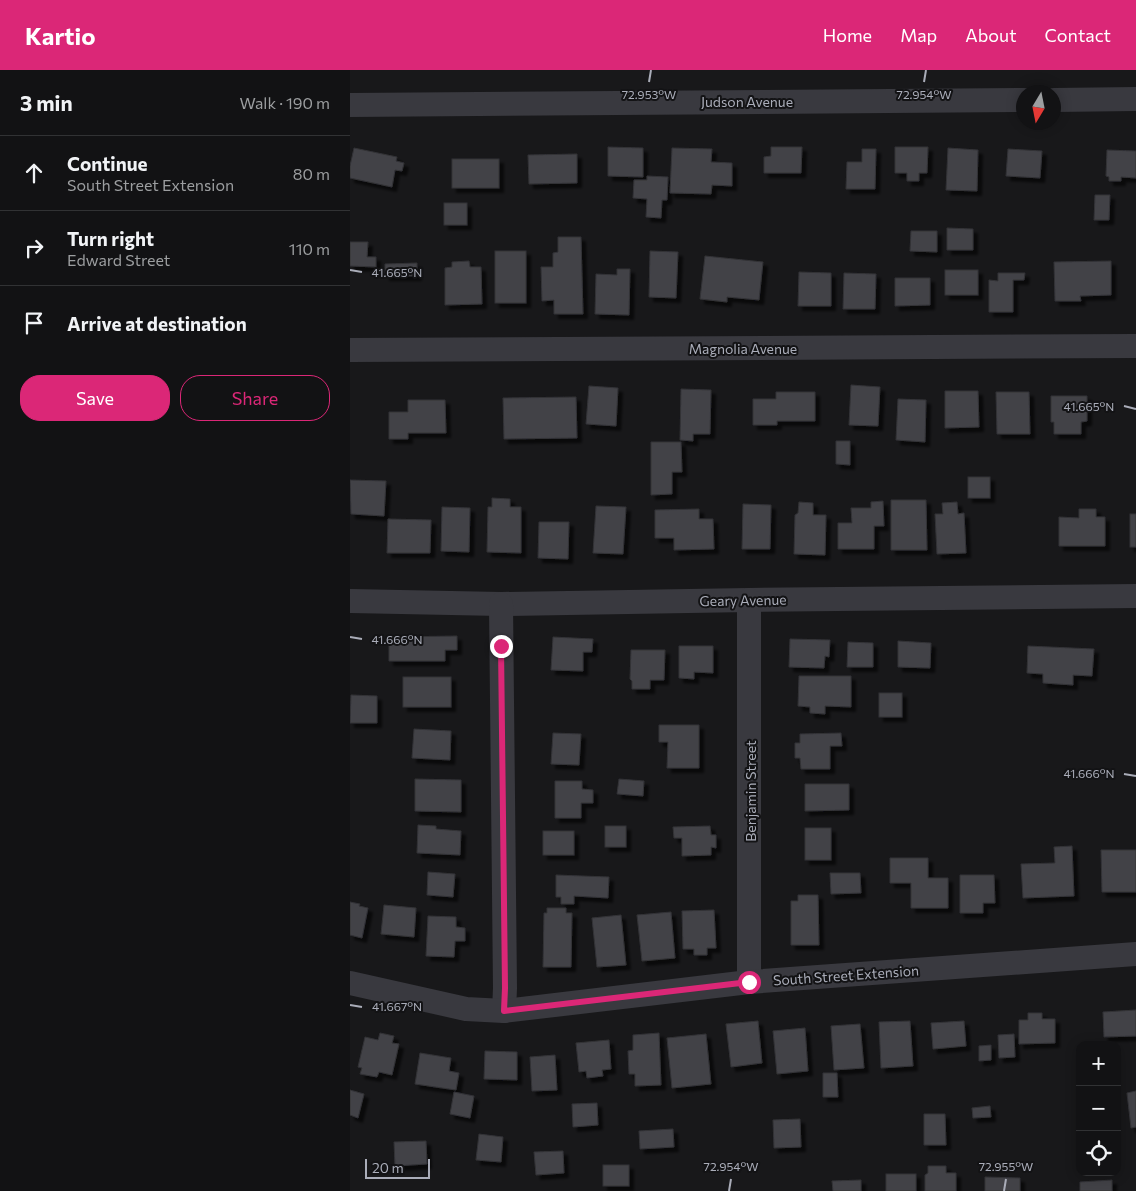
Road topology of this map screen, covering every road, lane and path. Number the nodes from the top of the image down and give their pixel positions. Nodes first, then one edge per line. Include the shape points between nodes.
1 (1136, 99) edge
2 (1016, 100) edge
3 (1061, 100) edge
4 (350, 105) edge
5 (1136, 346) edge
6 (350, 350) edge
7 (1136, 596) edge
8 (750, 600) junction
9 (350, 601) edge
10 (501, 604) junction
11 (1136, 954) edge
12 (350, 982) edge
13 (749, 982) junction
14 (504, 1011) junction

1 - 3 street
2 - 4 street, Judson Avenue
5 - 6 street, Magnolia Avenue
7 - 8 street, Geary Avenue
8 - 10 street, Geary Avenue
8 - 13 street, Benjamin Street
9 - 10 street, Geary Avenue
10 - 14 street
11 - 13 street, South Street Extension
12 - 14 street, South Street Extension via 466,1009
13 - 14 street, South Street Extension

